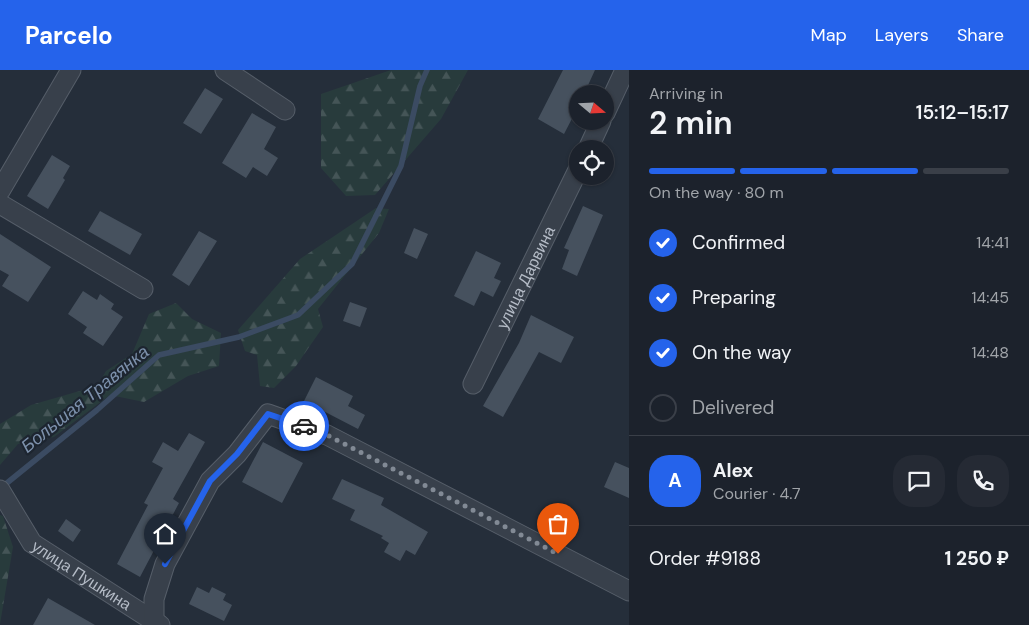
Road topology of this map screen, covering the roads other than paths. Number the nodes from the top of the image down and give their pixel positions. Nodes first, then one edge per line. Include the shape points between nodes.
1 (70, 70) edge
2 (225, 70) edge
3 (626, 70) edge
4 (614, 95) edge
5 (285, 110) dead end
6 (571, 185) edge
7 (0, 191) edge
8 (0, 204) edge
9 (143, 289) dead end
10 (473, 384) dead end
11 (0, 490) edge
12 (629, 591) edge
13 (156, 624) edge

1 - 7 street
2 - 5 street
3 - 4 street
6 - 10 street, улица Дарвина
8 - 9 street
11 - 13 street, улица Пушкина via 32,543
12 - 13 street via 327,435 268,414 237,454 210,481 170,556 154,599

